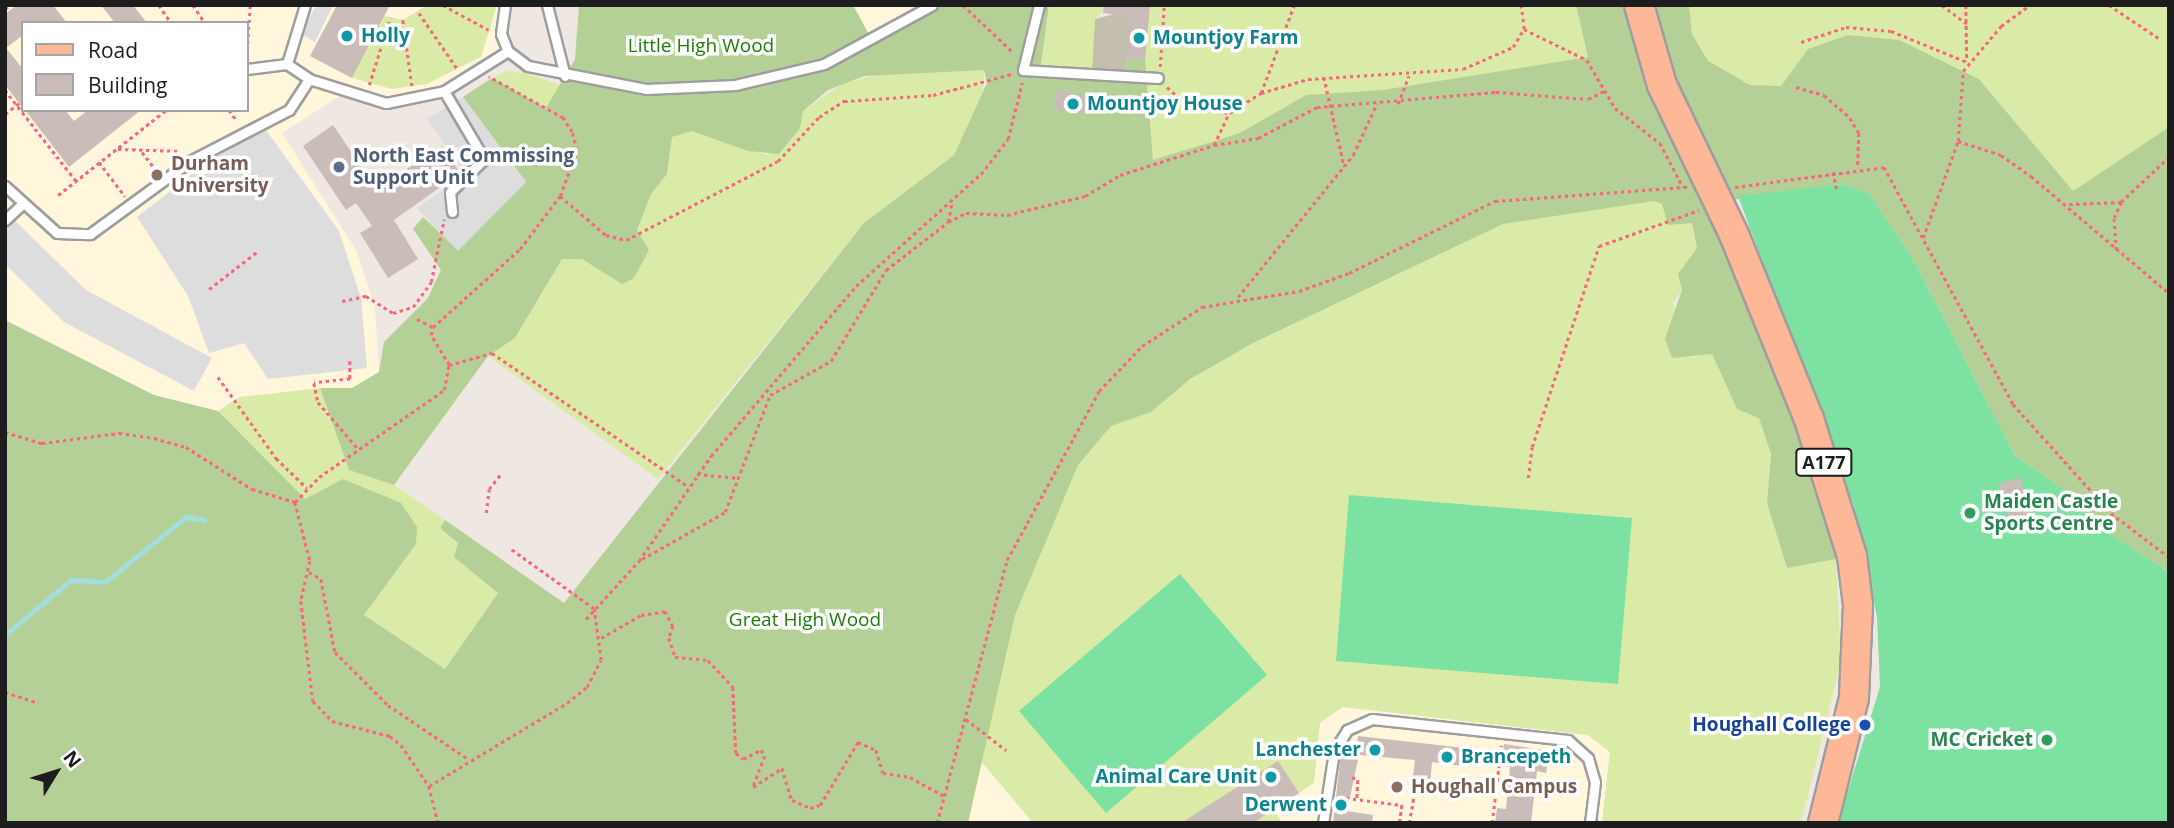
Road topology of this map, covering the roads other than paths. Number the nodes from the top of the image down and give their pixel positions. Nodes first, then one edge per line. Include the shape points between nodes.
1 (305, 5) edge
2 (505, 5) edge
3 (547, 5) edge
4 (932, 5) edge
5 (1039, 5) edge
6 (1639, 5) edge
7 (509, 51) junction
8 (288, 64) junction
9 (248, 69) edge
10 (565, 76) junction
11 (1158, 78) road end
12 (309, 79) junction
13 (444, 91) junction
14 (5, 186) edge
15 (23, 203) junction
16 (452, 212) road end
17 (5, 220) edge
18 (1323, 823) edge
19 (1590, 823) edge
20 (1823, 823) edge

1 - 8 lane
2 - 7 lane via 501,34
3 - 10 lane
4 - 10 lane via 824,64 758,82 646,89
5 - 11 lane via 1024,66
6 - 20 main road, A177 via 1662,85 1735,237 1808,419 1852,556 1858,605 1854,698
7 - 10 lane via 528,66
7 - 13 lane via 481,73
8 - 9 lane
8 - 12 lane
12 - 13 lane via 367,98 415,100
12 - 15 lane via 289,110 190,161 90,234 57,233
13 - 16 lane via 484,159 450,192
14 - 15 lane
15 - 17 lane
18 - 19 lane via 1334,751 1347,730 1372,719 1568,740 1588,758 1595,782

